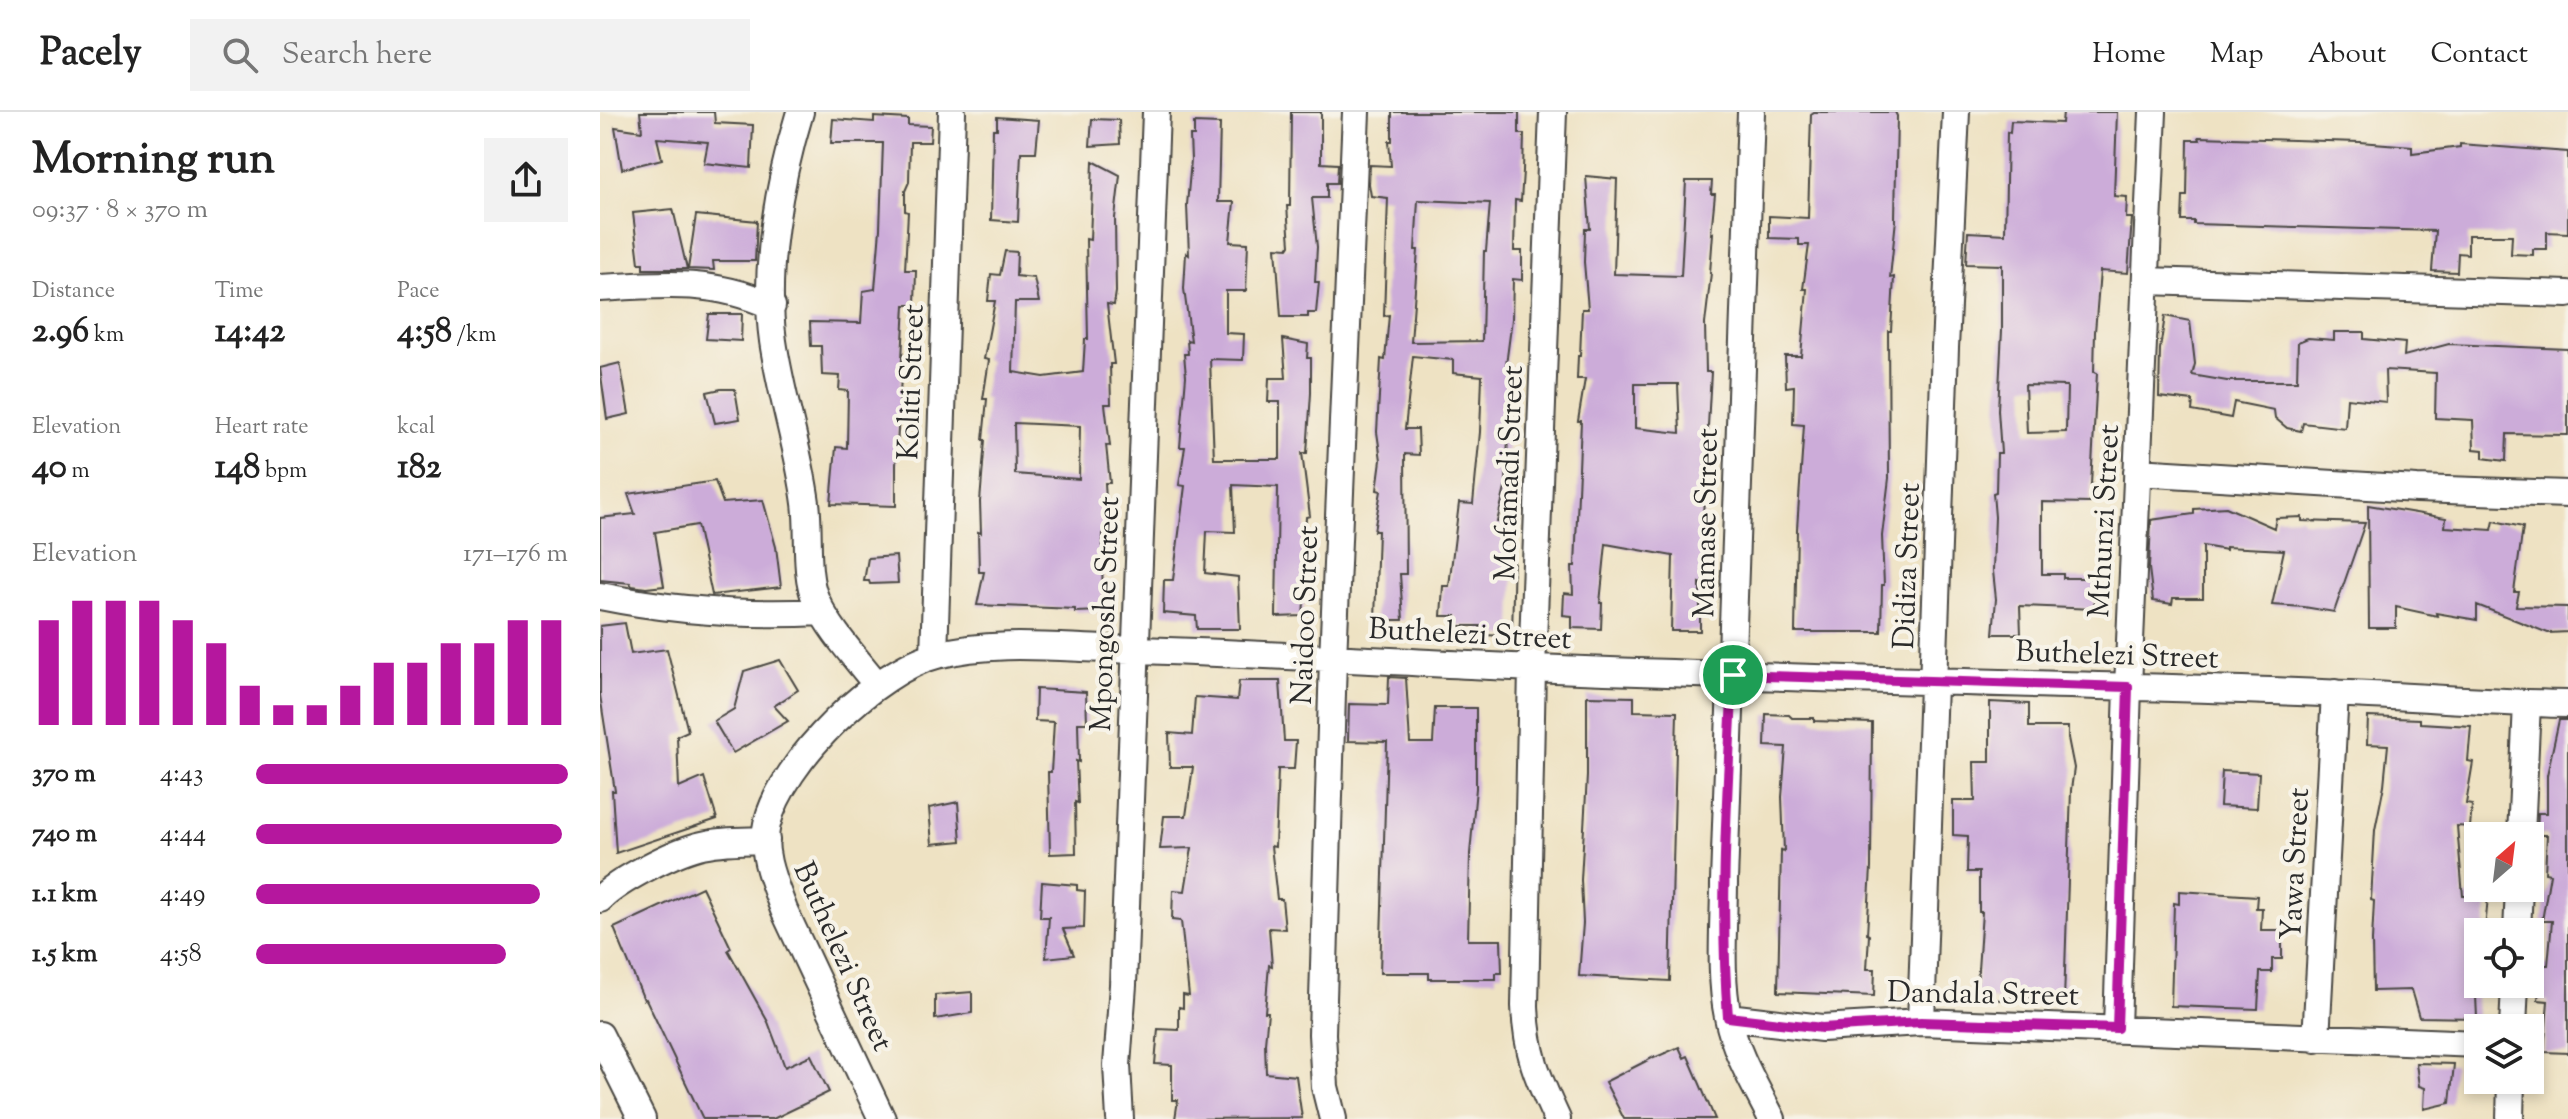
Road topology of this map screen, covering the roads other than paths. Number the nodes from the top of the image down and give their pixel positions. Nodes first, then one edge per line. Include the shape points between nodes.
1 (800, 112) edge
2 (952, 112) edge
3 (1156, 112) edge
4 (1356, 112) edge
5 (1553, 112) edge
6 (1751, 112) edge
7 (1956, 112) edge
8 (2153, 112) edge
9 (2146, 281) junction
10 (600, 288) edge
11 (2568, 294) edge
12 (772, 306) junction
13 (2137, 472) junction
14 (2568, 494) edge
15 (600, 596) edge
16 (822, 612) junction
17 (1135, 649) junction
18 (934, 655) junction
19 (1333, 659) junction
20 (1532, 669) junction
21 (1733, 675) junction
22 (1935, 681) junction
23 (877, 685) junction
24 (2128, 687) junction
25 (2335, 693) junction
26 (2527, 703) junction
27 (2568, 704) edge
28 (2522, 822) edge
29 (766, 840) junction
30 (600, 899) edge
31 (1728, 1017) junction
32 (1921, 1022) junction
33 (2117, 1028) junction
34 (600, 1035) edge
35 (2316, 1039) junction
36 (2464, 1044) edge
37 (2511, 1094) edge
38 (642, 1119) edge
39 (882, 1119) edge
40 (1120, 1119) edge
41 (1333, 1119) edge
42 (1557, 1119) edge
43 (1772, 1119) edge
44 (2510, 1119) edge

1 - 12 street via 774,230
2 - 18 street, Koliti Street
3 - 17 street, Mpongoshe Street
4 - 19 street, Naidoo Street
5 - 20 street, Mofamadi Street
6 - 21 street, Mamase Street
7 - 22 street, Didiza Street
8 - 9 street, Mthunzi Street
9 - 11 street
9 - 13 street, Mthunzi Street
10 - 12 street via 691,284 746,294
12 - 16 street via 773,340 806,505 812,583
13 - 14 street
13 - 24 street, Mthunzi Street
15 - 16 street via 708,612
16 - 23 street
17 - 18 street, Buthelezi Street via 1020,647
17 - 19 street, Buthelezi Street
17 - 40 street, Mpongoshe Street via 1117,1065
18 - 23 street, Buthelezi Street via 906,665
19 - 20 street, Buthelezi Street
19 - 41 street, Naidoo Street via 1322,1034
20 - 21 street, Buthelezi Street
20 - 42 street, Mofamadi Street via 1526,1016 1532,1061
21 - 22 street, Buthelezi Street
21 - 31 street, Mamase Street via 1724,882
22 - 24 street, Buthelezi Street
22 - 32 street, Didiza Street
23 - 29 street, Buthelezi Street via 815,743 789,777 773,807
24 - 25 street, Buthelezi Street
24 - 33 street, Mthunzi Street
25 - 26 street, Buthelezi Street
25 - 35 street, Yawa Street
26 - 27 street, Buthelezi Street
26 - 28 street
29 - 30 street via 681,851
29 - 39 street, Buthelezi Street via 784,910
31 - 32 street, Dandala Street via 1822,1028
31 - 43 street, Mamase Street
32 - 33 street, Dandala Street
33 - 35 street, Dandala Street
34 - 38 street
35 - 36 street, Dandala Street
37 - 44 street

